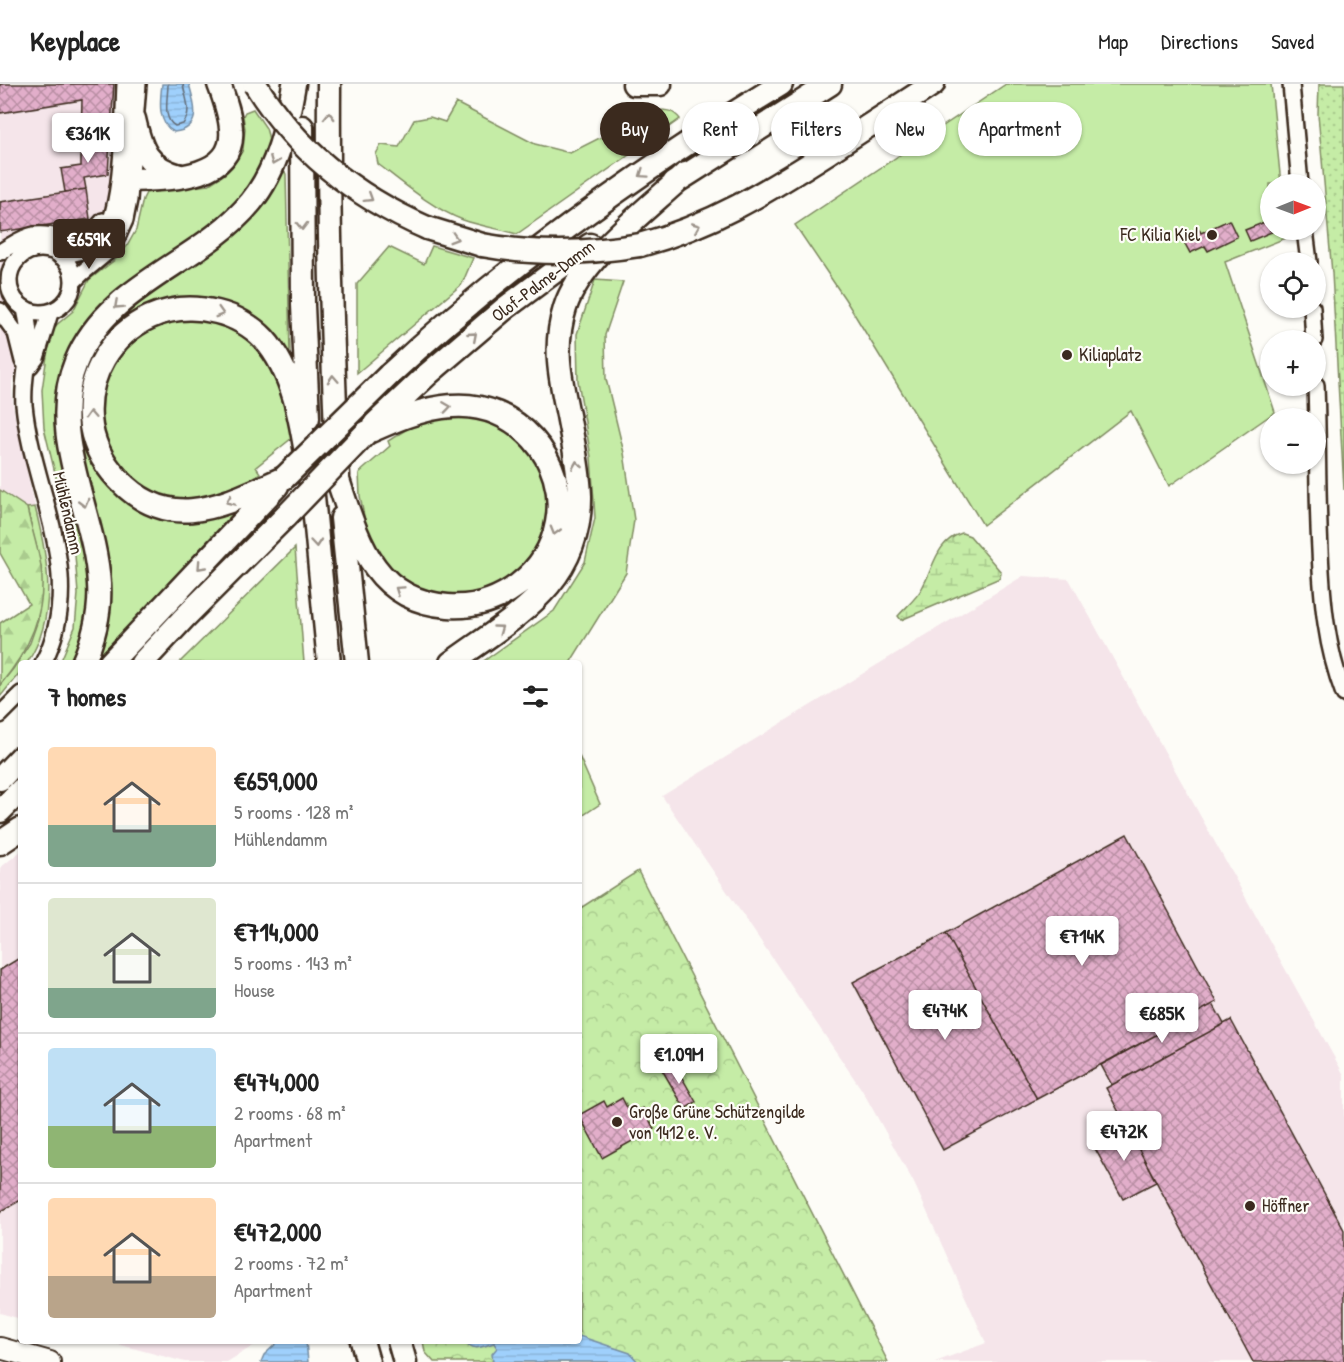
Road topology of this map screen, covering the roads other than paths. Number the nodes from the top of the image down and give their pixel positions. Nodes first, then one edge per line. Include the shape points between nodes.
1 (125, 84) edge
2 (138, 84) edge
3 (219, 84) edge
4 (255, 84) edge
5 (294, 84) edge
6 (303, 84) edge
7 (329, 84) edge
8 (634, 84) edge
9 (660, 84) edge
10 (781, 84) edge
11 (830, 84) edge
12 (933, 84) edge
13 (1291, 84) edge
14 (135, 119) junction
15 (685, 174) junction
16 (1299, 174) edge
17 (184, 177) junction
18 (124, 182) junction
19 (117, 205) junction
20 (0, 252) edge
21 (60, 256) junction
22 (74, 282) junction
23 (25, 309) junction
24 (0, 311) edge
25 (50, 313) junction
26 (25, 370) junction
27 (1316, 396) edge
28 (391, 415) junction
29 (284, 478) junction
30 (338, 480) junction
31 (311, 484) junction
32 (44, 660) edge
33 (84, 660) edge
34 (113, 660) edge
35 (145, 660) edge
36 (329, 660) edge
37 (357, 660) edge
38 (456, 660) edge
39 (1344, 694) edge
40 (18, 696) edge
41 (0, 715) edge
42 (18, 793) edge
43 (0, 811) edge
44 (18, 831) edge
45 (0, 843) edge
46 (357, 1344) edge
47 (363, 1344) edge
48 (400, 1344) edge
49 (0, 1348) edge
50 (50, 1362) edge
51 (356, 1362) edge
52 (368, 1362) edge
53 (405, 1362) edge

1 - 18 street, Mühlendamm
2 - 14 street, Mühlendamm
3 - 17 highway via 232,130 228,148 217,163
4 -> 12 highway, bridge via 293,136 371,200 427,228 482,245 552,254 640,245 687,231 782,182
5 -> 33 highway via 275,160 252,200 226,227 120,302 91,333 74,365 67,405 69,438 100,586 96,624
6 -> 31 highway via 303,304
30 -> 7 highway via 330,316
8 - 9 highway
10 -> 29 highway, Olof-Palme-Damm, bridge via 703,132 502,275 389,375
11 - 15 highway, Olof-Palme-Damm
13 - 16 street
14 - 17 highway via 146,156 162,170
14 - 18 street, Mühlendamm
28 -> 15 highway, Olof-Palme-Damm via 504,309
38 -> 15 highway via 525,610 555,579 567,558 577,526 580,494 558,364 565,306 582,273
17 - 18 highway
18 - 19 street, Mühlendamm
18 - 22 street, Mühlendamm via 125,220 116,242
19 - 20 street via 86,237 72,240 34,235
19 - 21 street, Mühlendamm via 100,240 89,248
21 - 22 street via 70,267
21 - 23 street, Mühlendamm via 49,250 36,250 14,264 9,287
22 - 25 street, Mühlendamm via 69,299
23 - 25 street via 37,314
23 - 26 street, Mühlendamm via 29,335
24 - 26 street via 16,333
25 - 26 street, Mühlendamm via 36,358
26 - 32 street, Mühlendamm via 25,413 56,541 62,586 57,625
27 - 39 street via 1323,609 1332,662
28 -> 30 highway via 465,405 506,417 539,445 553,472 558,506 552,540 532,573 506,594 473,606 438,606 406,595 391,585 367,556
28 - 35 highway, bridge via 366,433
29 -> 31 highway via 217,507 197,511 163,507 130,491 108,468 91,429 89,411 97,373 114,344 147,318 178,309 217,312 250,328 264,339 287,380
29 -> 34 highway, Olof-Palme-Damm
30 - 37 highway
31 -> 36 highway
40 - 41 street
42 - 43 highway
44 - 45 highway
46 - 51 highway
47 - 52 highway
48 - 53 highway
49 - 50 main road

